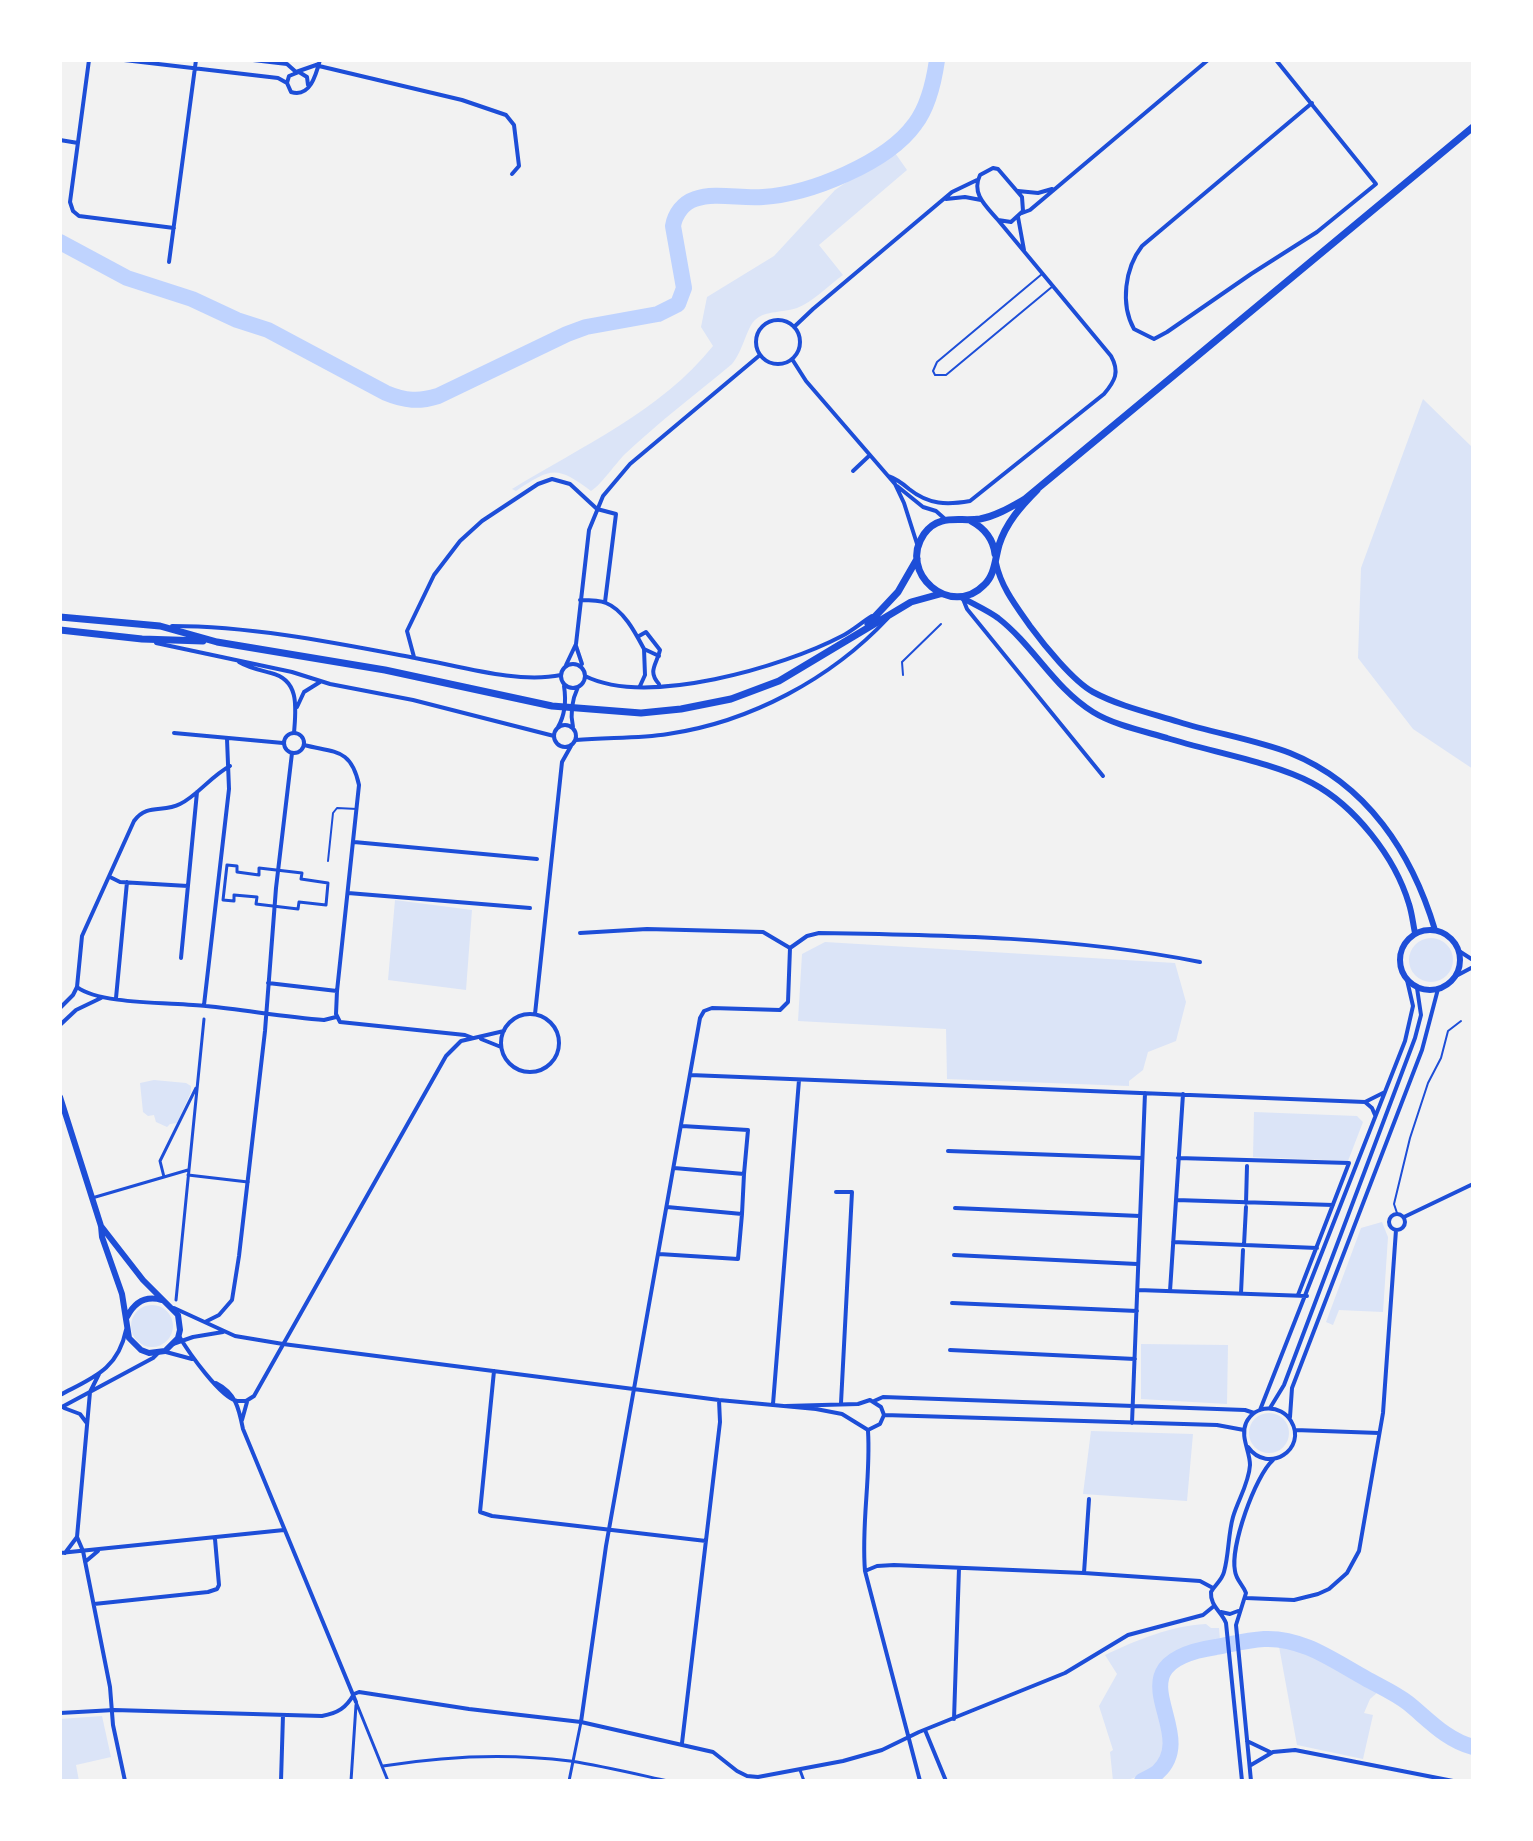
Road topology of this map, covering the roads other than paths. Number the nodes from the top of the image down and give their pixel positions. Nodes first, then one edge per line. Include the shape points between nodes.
1 (89, 60) edge
2 (124, 60) edge
3 (196, 60) edge
4 (253, 60) edge
5 (1208, 60) edge
6 (1276, 60) edge
7 (319, 63) edge
8 (195, 68) junction
9 (296, 72) junction
10 (287, 83) junction
11 (308, 87) junction
12 (1312, 103) junction
13 (1473, 127) edge
14 (60, 140) edge
15 (78, 143) junction
16 (512, 174) dead end
17 (977, 180) junction
18 (1055, 188) junction
19 (1018, 191) junction
20 (944, 200) junction
21 (982, 201) junction
22 (1020, 215) junction
23 (998, 220) junction
24 (174, 228) junction
25 (1025, 252) junction
26 (169, 262) dead end
27 (1043, 274) junction
28 (1053, 286) junction
29 (794, 327) junction
30 (760, 355) junction
31 (792, 359) junction
32 (870, 455) junction
33 (853, 471) dead end
34 (888, 476) junction
35 (895, 484) junction
36 (1037, 490) junction
37 (597, 509) junction
38 (945, 519) junction
39 (969, 520) junction
40 (918, 547) junction
41 (917, 559) junction
42 (995, 562) junction
43 (940, 594) junction
44 (961, 597) junction
45 (580, 600) junction
46 (605, 602) junction
47 (884, 607) junction
48 (892, 614) junction
49 (60, 617) edge
50 (941, 624) dead end
51 (160, 626) junction
52 (60, 630) edge
53 (861, 631) junction
54 (639, 636) junction
55 (142, 639) junction
56 (217, 642) junction
57 (576, 644) junction
58 (644, 649) junction
59 (659, 656) junction
60 (414, 657) junction
61 (237, 661) junction
62 (566, 665) junction
63 (583, 669) junction
64 (561, 675) junction
65 (903, 675) dead end
66 (585, 676) junction
67 (322, 682) junction
68 (563, 683) junction
69 (660, 685) junction
70 (640, 686) junction
71 (578, 687) junction
72 (296, 709) junction
73 (557, 729) junction
74 (574, 729) junction
75 (174, 733) dead end
76 (294, 733) junction
77 (554, 736) junction
78 (227, 739) junction
79 (576, 740) junction
80 (283, 743) junction
81 (557, 744) junction
82 (304, 745) junction
83 (571, 746) junction
84 (292, 753) junction
85 (230, 766) junction
86 (561, 775) junction
87 (1103, 776) dead end
88 (197, 790) junction
89 (357, 810) junction
90 (354, 842) junction
91 (537, 859) dead end
92 (328, 861) dead end
93 (278, 870) junction
94 (110, 877) junction
95 (127, 882) junction
96 (188, 886) junction
97 (348, 893) junction
98 (275, 906) junction
99 (530, 908) dead end
100 (1435, 930) junction
101 (580, 933) dead end
102 (1415, 933) junction
103 (790, 948) junction
104 (1459, 951) junction
105 (181, 958) dead end
106 (1473, 960) edge
107 (1200, 962) dead end
108 (1473, 967) edge
109 (1456, 976) junction
110 (1407, 980) junction
111 (268, 983) junction
112 (77, 987) junction
113 (1417, 988) junction
114 (1438, 989) junction
115 (337, 991) junction
116 (102, 997) junction
117 (116, 998) junction
118 (204, 1005) junction
119 (60, 1008) edge
120 (266, 1014) junction
121 (535, 1014) junction
122 (336, 1016) junction
123 (204, 1019) dead end
124 (1461, 1021) dead end
125 (60, 1025) edge
126 (504, 1031) junction
127 (476, 1038) junction
128 (501, 1047) junction
129 (690, 1075) junction
130 (799, 1080) junction
131 (197, 1084) junction
132 (1385, 1092) junction
133 (1145, 1093) junction
134 (1183, 1094) junction
135 (60, 1097) edge
136 (1365, 1102) junction
137 (1375, 1117) junction
138 (682, 1126) junction
139 (948, 1151) dead end
140 (1142, 1158) junction
141 (1178, 1158) junction
142 (1247, 1166) dead end
143 (674, 1168) junction
144 (189, 1173) junction
145 (744, 1174) junction
146 (164, 1177) junction
147 (248, 1182) junction
148 (1473, 1184) edge
149 (836, 1192) dead end
150 (92, 1198) junction
151 (1176, 1200) junction
152 (1246, 1205) junction
153 (1333, 1205) junction
154 (667, 1207) junction
155 (955, 1208) dead end
156 (1397, 1213) junction
157 (742, 1214) junction
158 (1140, 1216) junction
159 (1404, 1217) junction
160 (101, 1226) junction
161 (1396, 1230) junction
162 (1173, 1242) junction
163 (1244, 1247) junction
164 (1317, 1248) junction
165 (659, 1254) junction
166 (954, 1255) dead end
167 (1137, 1264) junction
168 (1138, 1290) junction
169 (1170, 1291) junction
170 (1241, 1293) junction
171 (1298, 1295) junction
172 (1307, 1296) junction
173 (165, 1301) junction
174 (952, 1303) dead end
175 (175, 1304) junction
176 (1137, 1311) junction
177 (127, 1317) junction
178 (205, 1322) junction
179 (126, 1330) junction
180 (225, 1332) junction
181 (180, 1339) junction
182 (283, 1344) junction
183 (950, 1350) dead end
184 (160, 1352) junction
185 (1135, 1359) junction
186 (194, 1361) junction
187 (494, 1371) junction
188 (99, 1374) junction
189 (634, 1389) junction
190 (90, 1392) junction
191 (60, 1395) edge
192 (247, 1400) junction
193 (719, 1400) junction
194 (237, 1401) junction
195 (874, 1401) junction
196 (841, 1403) junction
197 (773, 1404) junction
198 (858, 1404) junction
199 (786, 1406) junction
200 (1133, 1406) junction
201 (61, 1408) edge
202 (1270, 1408) junction
203 (1260, 1410) junction
204 (1254, 1413) junction
205 (884, 1415) junction
206 (1290, 1419) junction
207 (855, 1421) junction
208 (242, 1423) junction
209 (1132, 1423) junction
210 (87, 1424) junction
211 (868, 1430) junction
212 (1244, 1430) junction
213 (1295, 1430) junction
214 (1379, 1433) junction
215 (1248, 1447) junction
216 (1274, 1459) junction
217 (1089, 1499) dead end
218 (284, 1530) junction
219 (609, 1530) junction
220 (77, 1537) junction
221 (215, 1539) junction
222 (706, 1541) junction
223 (100, 1549) junction
224 (83, 1551) junction
225 (62, 1553) edge
226 (85, 1562) junction
227 (959, 1568) junction
228 (865, 1571) junction
229 (1084, 1573) junction
230 (1219, 1581) junction
231 (1238, 1582) junction
232 (1213, 1588) junction
233 (1246, 1598) junction
234 (94, 1604) junction
235 (1214, 1606) junction
236 (1239, 1610) junction
237 (1221, 1612) junction
238 (354, 1694) junction
239 (356, 1702) junction
240 (114, 1710) junction
241 (60, 1713) edge
242 (283, 1715) junction
243 (954, 1719) junction
244 (581, 1722) junction
245 (925, 1730) junction
246 (909, 1739) junction
247 (1247, 1741) junction
248 (682, 1744) junction
249 (1273, 1752) junction
250 (572, 1761) junction
251 (383, 1766) junction
252 (1250, 1766) junction
253 (800, 1770) junction
254 (125, 1781) edge
255 (281, 1781) edge
256 (351, 1781) edge
257 (388, 1781) edge
258 (569, 1781) edge
259 (668, 1781) edge
260 (804, 1781) edge
261 (920, 1781) edge
262 (946, 1781) edge
263 (1202, 1781) edge
264 (1210, 1781) edge
265 (1242, 1781) edge
266 (1251, 1781) edge
267 (1453, 1781) edge

1 - 15 street
2 - 8 street
3 - 8 street
4 - 9 street via 287,64
5 - 18 street
6 - 12 street
7 - 9 street
7 - 11 street
7 - 16 street via 506,115 516,135 519,166
8 - 10 street
8 - 24 street
9 - 10 street
9 - 11 street via 305,75
10 - 11 street via 297,94
12 - 12 street via 1376,184 1317,232 1167,332 1154,339 1134,329 1127,290 1131,264 1142,246
13 - 36 main road
14 - 15 street
15 - 24 street via 73,211
17 - 19 street via 996,168
17 - 20 street
17 - 21 street
18 - 19 street
18 - 22 street
19 - 22 street via 1023,202
20 - 21 street
20 - 29 street
21 - 23 street
22 - 23 street via 1008,223
22 - 25 street
23 - 25 street
24 - 26 street
25 - 27 street
27 - 28 street
27 - 28 lane via 937,362 935,375 946,375
28 - 34 street via 1111,356 1116,374 1104,394 970,501 926,501
29 - 30 street via 774,320 761,327 756,341
29 - 31 street via 800,340
30 - 31 street via 779,364
30 - 37 street via 630,464
31 - 32 street
32 - 33 street
32 - 34 street
34 - 35 street
35 - 38 street
35 - 40 street
36 - 39 main road via 998,513
36 - 42 main road via 1010,522
37 - 45 street via 589,530
37 - 46 street via 616,514
37 - 60 street via 570,484 552,479 482,521 434,575 407,631
38 - 39 main road
38 - 40 main road via 924,534
39 - 42 main road via 990,536
40 - 41 main road
41 - 43 main road via 923,580
41 - 47 main road
42 - 44 main road via 984,585
42 - 100 main road via 999,578 1039,638 1090,691 1290,754 1340,781 1391,833 1424,893
43 - 44 main road
43 - 48 main road
44 - 87 street
44 - 102 main road via 998,618 1059,686 1094,713 1267,766 1312,783 1343,805 1373,836 1394,869
45 - 46 street
45 - 57 street
46 - 54 street
47 - 53 main road
47 - 69 street via 844,635 790,658 722,678
48 - 53 main road
48 - 79 street via 874,634 813,679 741,716 669,734
49 - 51 main road
50 - 65 lane via 902,662
51 - 56 main road
51 - 60 street via 241,629
52 - 55 main road
53 - 56 main road via 779,681 731,699 641,713 552,706
54 - 58 street
54 - 59 street via 646,632 658,645
55 - 56 main road
55 - 61 street
57 - 62 street
57 - 63 street
58 - 59 street
58 - 70 street
59 - 69 street via 652,674
60 - 64 street via 515,676
61 - 67 street
61 - 72 street via 286,678
62 - 63 street
62 - 64 street
63 - 66 street
64 - 68 street
66 - 70 street via 611,685
66 - 71 street
67 - 72 street via 304,692
67 - 77 street
68 - 71 street
68 - 73 street
69 - 70 street
71 - 74 street via 572,701
72 - 76 street
73 - 74 street
73 - 77 street
74 - 79 street
75 - 78 street
76 - 80 street
76 - 82 street
77 - 81 street
78 - 80 street
78 - 85 street
79 - 83 street
80 - 84 street
81 - 83 street
81 - 86 street
82 - 84 street
82 - 89 street via 348,758 359,785
83 - 86 street
84 - 93 street
85 - 88 street
85 - 118 street
86 - 121 street
88 - 94 street via 180,804 140,813
88 - 96 street
89 - 90 street
89 - 92 lane via 337,808 333,813
90 - 91 street
90 - 97 street
93 - 98 street
93 - 98 street via 328,883 326,905
93 - 98 street via 259,868 259,875 227,865 223,900 234,901 234,895 257,897 256,904
94 - 95 street
94 - 112 street via 82,936
95 - 96 street
95 - 117 street
96 - 105 street
97 - 99 street
97 - 115 street
98 - 111 street
100 - 102 main road
100 - 104 main road via 1452,939
101 - 103 street via 763,932
102 - 110 main road via 1400,955
103 - 107 street via 819,933 1004,938 1136,949
103 - 129 street via 788,1002 780,1010 704,1011
104 - 106 street
104 - 109 main road
108 - 109 street
109 - 114 main road
110 - 113 main road
110 - 132 street via 1412,1014
111 - 115 street
111 - 120 street
112 - 116 street
112 - 119 street
113 - 114 main road
113 - 202 street via 1421,1015 1407,1062 1284,1385
114 - 206 street via 1422,1050 1292,1388
115 - 122 street
116 - 117 street
116 - 125 street
117 - 118 street
118 - 120 street
120 - 122 street via 324,1020
120 - 147 street
121 - 126 street via 516,1017
121 - 128 street via 550,1023 558,1039 550,1064 534,1072 516,1068
122 - 127 street via 348,1024
123 - 131 street
124 - 156 lane via 1448,1031 1424,1097 1394,1204
126 - 127 street
126 - 128 street
127 - 128 street
127 - 182 street via 454,1047 441,1064
129 - 130 street
129 - 138 street
130 - 133 street
130 - 197 street
131 - 144 street
131 - 146 street via 160,1161
132 - 136 street
132 - 137 street
133 - 134 street
133 - 140 street
134 - 136 street
134 - 141 street
135 - 150 main road
136 - 137 street
137 - 172 street
138 - 143 street
138 - 145 street via 748,1130
139 - 140 street
140 - 158 street
141 - 151 street
141 - 153 street via 1349,1163
142 - 152 street
143 - 145 street
143 - 154 street
144 - 146 street
144 - 147 street
144 - 175 street
145 - 157 street
146 - 150 street
147 - 178 street via 232,1300
148 - 159 street
149 - 196 street via 852,1192
150 - 160 main road
151 - 152 street
151 - 162 street
152 - 153 street
152 - 163 street
153 - 164 street
154 - 157 street
154 - 165 street
155 - 158 street
156 - 159 street
156 - 161 street via 1389,1220
157 - 165 street via 738,1259
158 - 167 street
159 - 161 street via 1405,1225
160 - 173 main road
160 - 177 main road
161 - 214 street
162 - 163 street
162 - 169 street
163 - 164 street
163 - 170 street
164 - 171 street
165 - 189 street
166 - 167 street
167 - 168 street
168 - 169 street
168 - 176 street
169 - 170 street
170 - 171 street
171 - 172 street
172 - 203 street
173 - 175 main road
173 - 177 main road via 138,1302
174 - 176 street
175 - 178 street
175 - 181 main road
176 - 185 street
177 - 179 main road
178 - 180 street
179 - 184 main road via 141,1350
179 - 188 street via 119,1354
180 - 181 street
180 - 182 street
181 - 184 main road
181 - 186 street
182 - 187 street
182 - 192 street
183 - 185 street
184 - 186 street
184 - 190 street
185 - 200 street
186 - 194 street
187 - 189 street
187 - 219 street via 480,1512
188 - 190 street
188 - 191 street
189 - 193 street
189 - 219 street
190 - 201 street
190 - 210 street
192 - 194 street
192 - 208 street
193 - 197 street
193 - 222 street
194 - 208 street
195 - 198 street
195 - 200 street via 948,1398
195 - 205 street
196 - 198 street
196 - 199 street
197 - 199 street
198 - 207 street
199 - 207 street via 842,1414
200 - 204 street
200 - 209 street
201 - 210 street via 80,1414
202 - 203 street
202 - 206 street
203 - 204 street
204 - 212 street
205 - 209 street
205 - 211 street
206 - 213 street
207 - 211 street
208 - 218 street
209 - 212 street
210 - 220 street
211 - 228 street
212 - 215 street
213 - 214 street
213 - 216 street via 1288,1451
214 - 233 street via 1359,1551 1351,1567 1329,1589 1303,1599
215 - 216 street via 1256,1456
215 - 230 street via 1248,1473
216 - 231 street via 1258,1477 1243,1519 1235,1563
217 - 229 street
218 - 221 street
218 - 238 street
219 - 222 street
219 - 244 street
220 - 224 street
220 - 225 street
221 - 223 street
221 - 234 street via 217,1589
222 - 248 street
223 - 224 street
223 - 226 street
224 - 225 street
224 - 226 street
226 - 234 street
227 - 228 street via 894,1565
227 - 229 street
227 - 243 street
228 - 246 street
229 - 232 street via 1200,1581
230 - 231 street
230 - 232 street
231 - 233 street
232 - 235 street
233 - 236 street
234 - 240 street
235 - 237 street
235 - 243 street via 1203,1615 1128,1635 1065,1673
236 - 237 street
236 - 247 street
237 - 265 street
238 - 239 street
238 - 242 street via 331,1714
238 - 244 street
239 - 251 street
239 - 256 street
240 - 241 street
240 - 242 street
240 - 254 street
242 - 255 street
243 - 245 street
244 - 248 street
244 - 250 street
245 - 246 street
245 - 262 street
246 - 253 street
246 - 261 street
247 - 249 street
247 - 252 street
248 - 253 street via 718,1754 747,1776
249 - 252 street
249 - 267 street via 1295,1750
250 - 251 street via 474,1757
250 - 258 street
250 - 259 street
251 - 257 street
252 - 266 street
253 - 260 street
263 - 264 street

